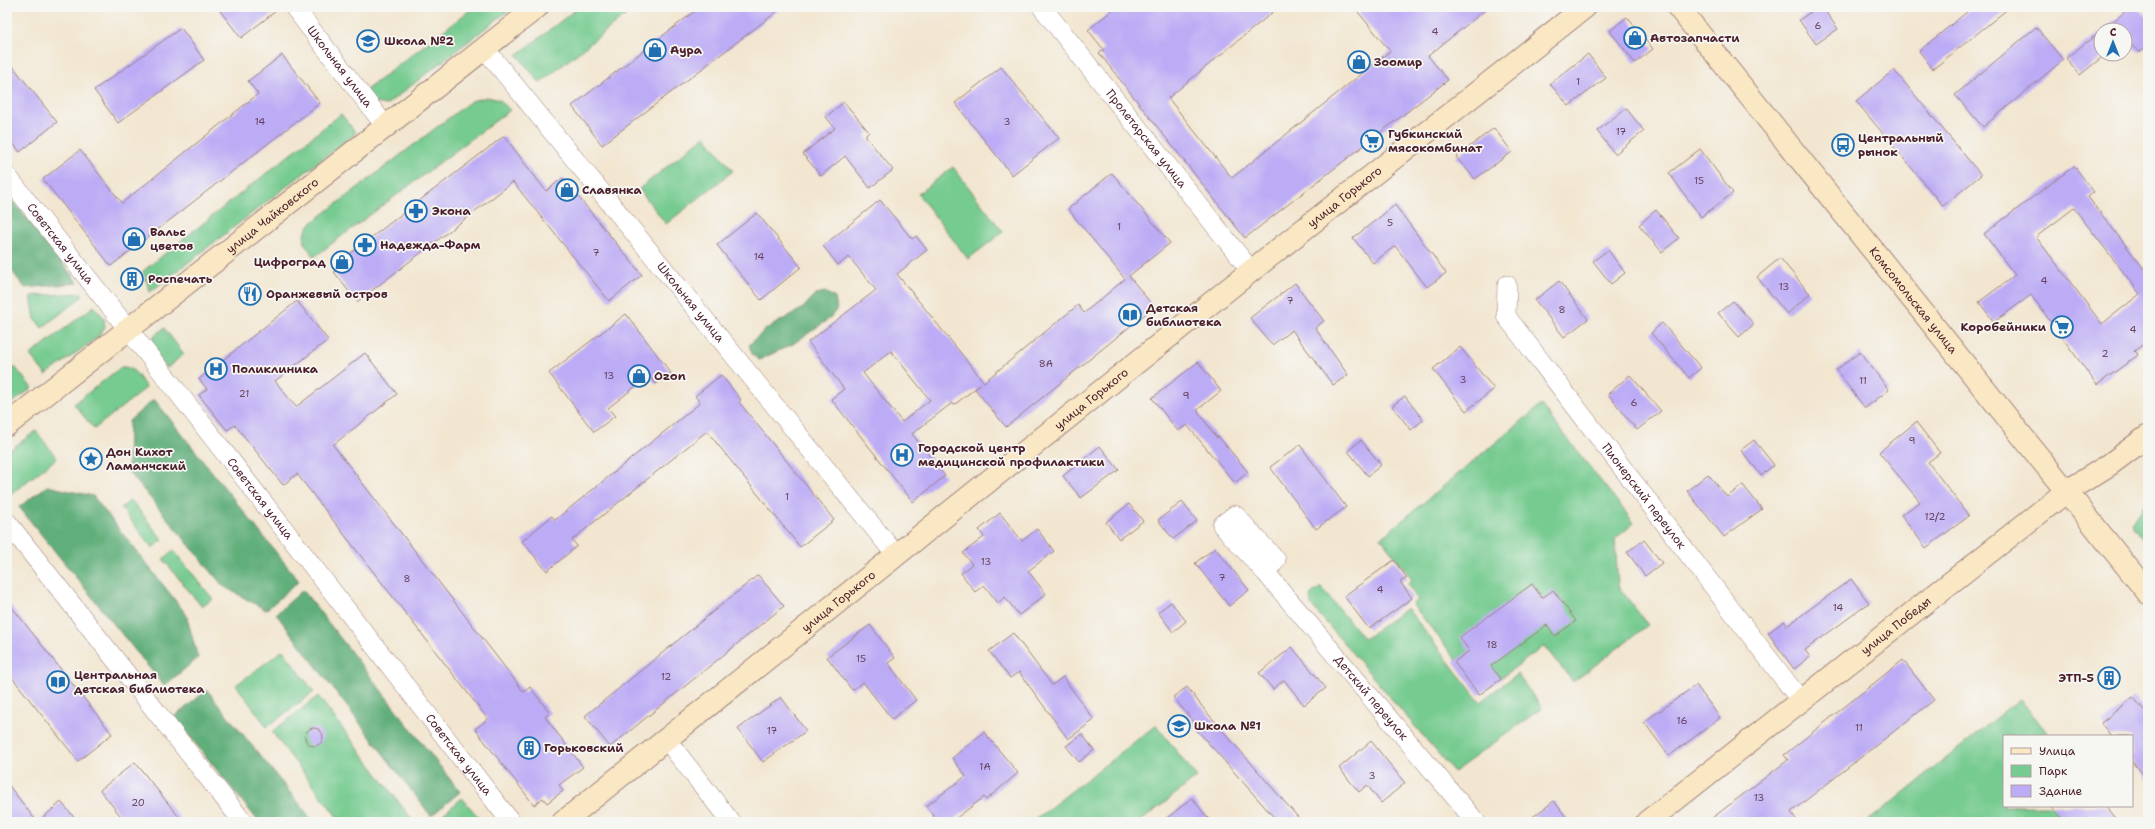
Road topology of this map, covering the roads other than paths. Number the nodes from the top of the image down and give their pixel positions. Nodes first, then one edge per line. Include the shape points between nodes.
1 (294, 7) edge
2 (537, 7) edge
3 (1042, 7) edge
4 (1584, 7) edge
5 (1678, 7) edge
6 (485, 49) junction
7 (386, 127) junction
8 (7, 176) edge
9 (1250, 271) junction
10 (1507, 284) dead end
11 (128, 330) junction
12 (7, 425) edge
13 (2148, 436) edge
14 (2067, 491) junction
15 (7, 522) edge
16 (896, 555) junction
17 (1266, 572) dead end
18 (2148, 593) edge
19 (1801, 701) junction
20 (666, 739) junction
21 (1652, 820) edge
22 (243, 822) edge
23 (511, 822) edge
24 (563, 822) edge
25 (730, 822) edge
26 (1476, 822) edge

1 - 7 street, Школьная улица
2 - 6 street, улица Чайковского
3 - 9 street, Пролетарская улица
4 - 9 street, улица Горького
5 - 14 street, Комсомольская улица
6 - 7 street, улица Чайковского
6 - 16 street, Школьная улица
7 - 11 street, улица Чайковского
8 - 11 street, Советская улица
9 - 16 street, улица Горького
10 - 19 street, Пионерский переулок via 1506,316
11 - 12 street, улица Чайковского
11 - 23 street, Советская улица
13 - 14 street, улица Победы via 2109,465
14 - 18 street, Комсомольская улица
14 - 19 street, улица Победы
15 - 22 street
16 - 20 street, улица Горького
17 - 26 street, Детский переулок
19 - 21 street, улица Победы
20 - 24 street, улица Горького
20 - 25 street

